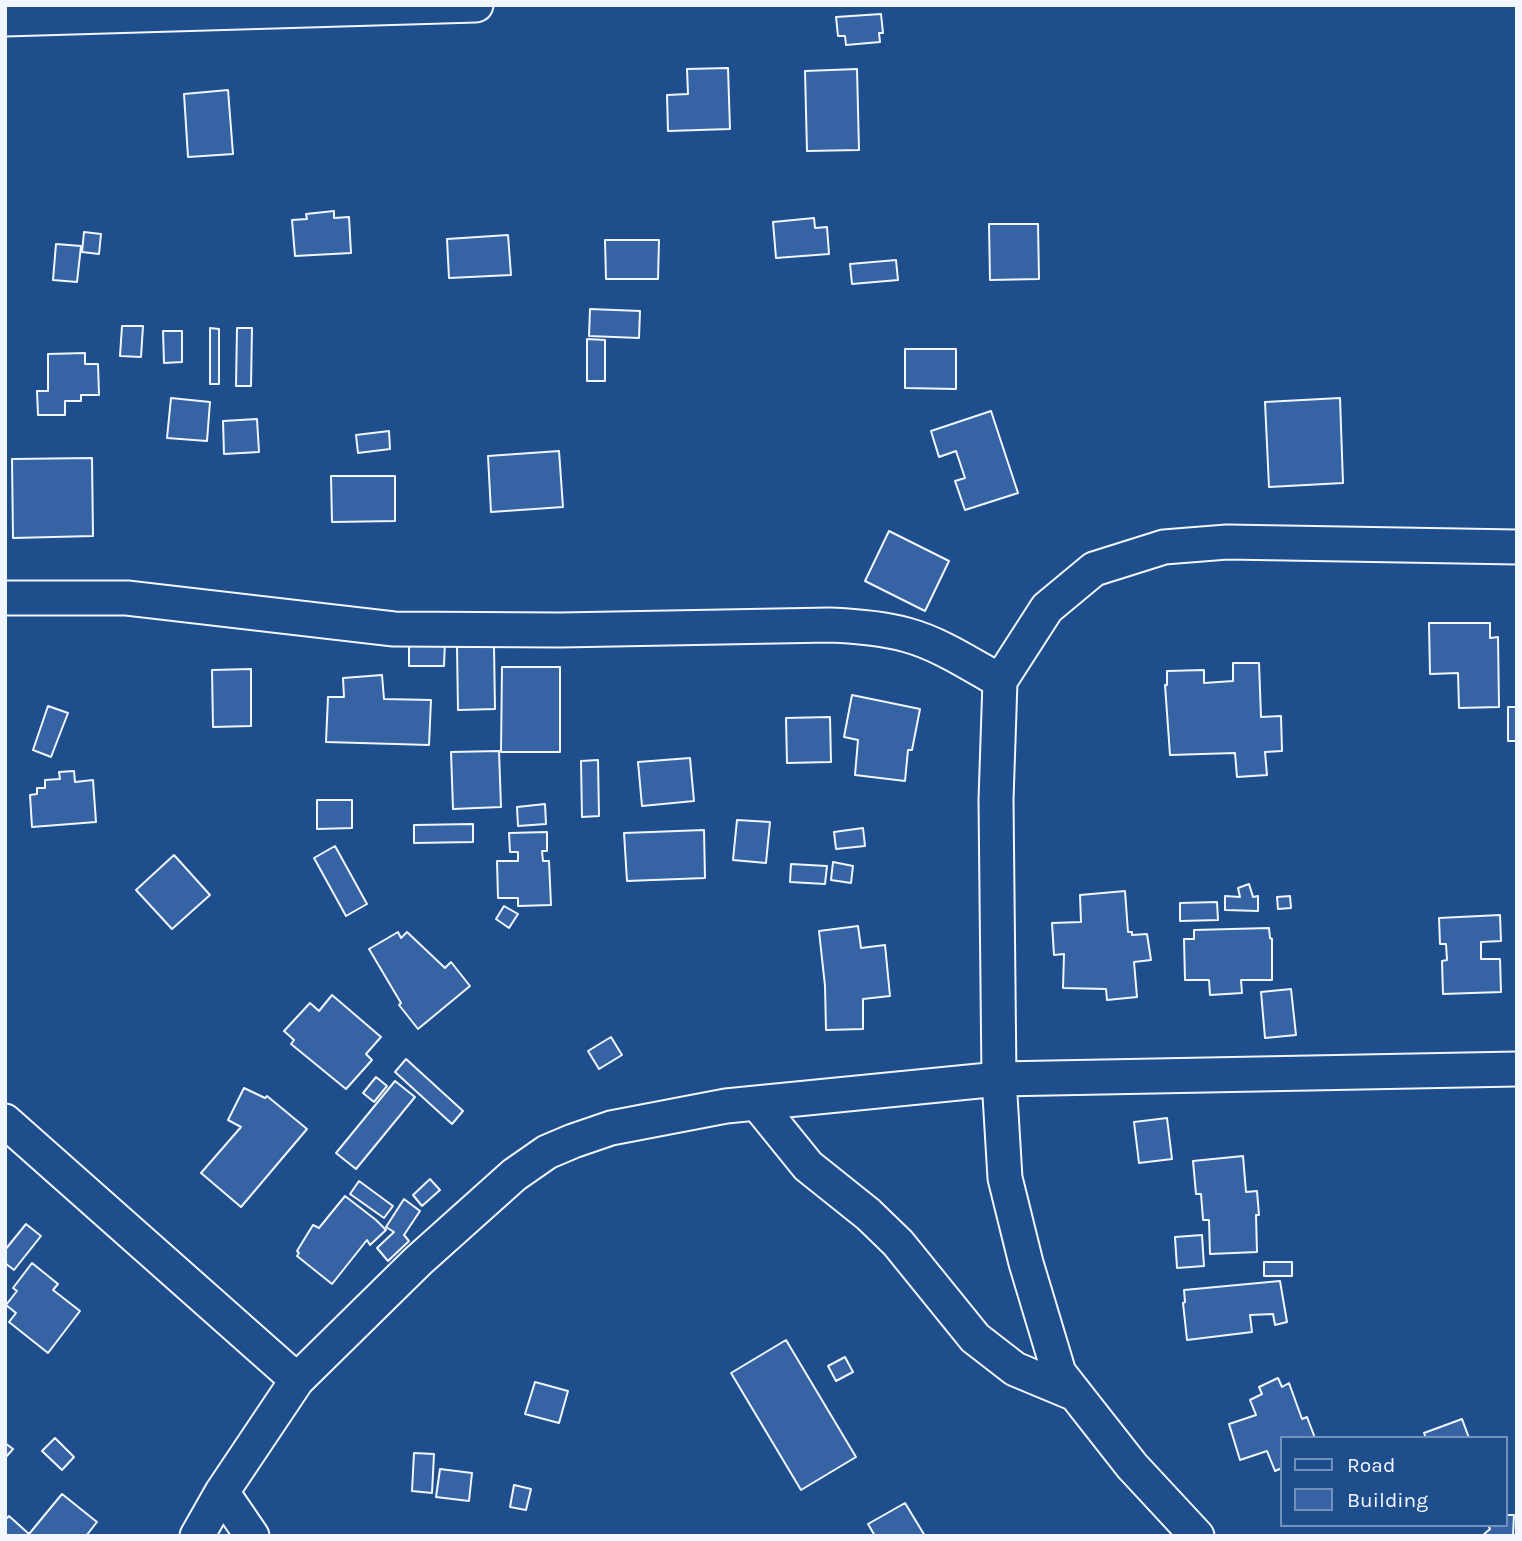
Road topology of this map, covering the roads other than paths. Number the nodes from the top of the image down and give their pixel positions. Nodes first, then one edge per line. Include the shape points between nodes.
1 (476, 5) edge
2 (5, 19) edge
3 (1517, 547) edge
4 (5, 598) edge
5 (1000, 681) junction
6 (1517, 1069) edge
7 (999, 1079) junction
8 (757, 1103) junction
9 (5, 1121) edge
10 (297, 1380) junction
11 (1075, 1394) junction
12 (222, 1492) junction
13 (197, 1536) edge
14 (252, 1536) edge
15 (1197, 1536) edge

1 - 2 street
3 - 5 street via 1227,542 1164,547 1094,569 1046,608
4 - 5 street via 127,598 394,629 869,627 941,647
5 - 7 street via 996,800
6 - 7 street
7 - 8 street
7 - 11 street via 1005,1178 1059,1373
8 - 10 street via 611,1128 547,1152 514,1175 418,1261
8 - 11 street via 808,1166 898,1243 975,1338 1015,1368
9 - 10 street
10 - 12 street
11 - 15 street via 1132,1466
12 - 13 street
12 - 14 street

